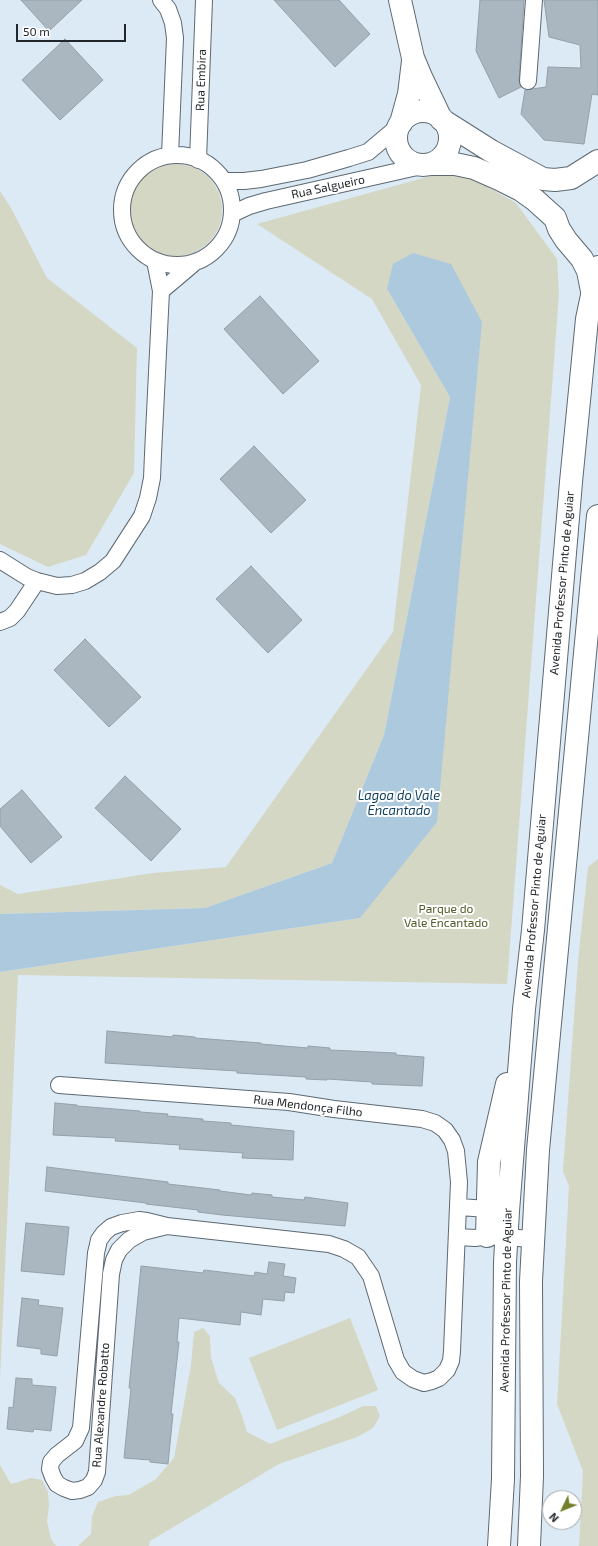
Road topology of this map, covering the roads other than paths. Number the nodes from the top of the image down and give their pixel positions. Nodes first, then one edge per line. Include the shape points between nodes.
1 (161, 0) edge
2 (204, 0) edge
3 (400, 0) edge
4 (534, 0) edge
5 (413, 58) junction
6 (528, 81) dead end
7 (441, 119) junction
8 (400, 125) junction
9 (170, 155) junction
10 (198, 160) junction
11 (598, 161) edge
12 (429, 164) junction
13 (571, 178) junction
14 (224, 181) junction
15 (232, 214) junction
16 (555, 218) junction
17 (155, 261) junction
18 (194, 264) junction
19 (598, 267) edge
20 (161, 291) junction
21 (592, 291) junction
22 (598, 516) edge
23 (598, 520) edge
24 (0, 560) edge
25 (37, 581) junction
26 (0, 622) edge
27 (524, 1009) junction
28 (59, 1085) dead end
29 (458, 1207) junction
30 (488, 1209) junction
31 (167, 1226) junction
32 (496, 1236) junction
33 (458, 1237) junction
34 (533, 1239) junction
35 (499, 1546) edge
36 (529, 1546) edge

1 - 9 street via 168,9 173,23 174,38
2 - 10 street, Rua Embira
3 - 5 main road
4 - 6 street
5 - 7 main road
5 - 8 main road via 409,94
7 - 8 main road via 427,112 420,112 412,114
7 - 12 main road via 449,133 448,148 438,160
7 - 13 main road via 542,179
8 - 12 main road via 396,135 401,154 416,164
8 - 14 street, Rua Salgueiro via 368,152 307,170 261,179
9 - 10 street
9 - 17 street via 148,162 136,173 127,186 122,201 122,217 126,232 134,246
10 - 14 street via 215,170
11 - 13 main road
12 - 15 street, Rua Salgueiro via 266,200
12 - 16 main road via 455,164 474,168 521,190
13 - 16 main road via 562,188
14 - 15 street via 229,191
15 - 18 street via 229,230 221,245 209,256
16 - 21 main road via 566,240 582,259 588,271
17 - 18 street via 178,266
17 - 20 street
18 - 20 street
19 - 21 main road, Avenida Professor Pinto de Aguiar
20 - 25 street via 152,478 142,516 113,561 100,572 72,585 57,586
21 - 27 main road, Avenida Professor Pinto de Aguiar via 577,419
22 - 23 main road, Avenida Professor Pinto de Aguiar
23 - 34 main road, Avenida Professor Pinto de Aguiar via 548,1036
24 - 25 street
25 - 26 street via 17,611 10,618
27 - 30 main road via 490,1157
27 - 32 main road, Avenida Professor Pinto de Aguiar
28 - 29 street, Rua Mendonça Filho via 289,1102 422,1119 435,1123 445,1130 452,1140 456,1151 459,1182
29 - 30 street
29 - 33 street, Rua Mendonça Filho
30 - 32 main road
31 - 31 street, Rua Alexandre Robatto via 139,1220 122,1223 111,1227 99,1240 81,1428 75,1441 51,1462 50,1469 57,1484 64,1488 72,1491 84,1489 94,1480 97,1472 110,1274 114,1260 129,1240 143,1232
31 - 33 street, Rua Alexandre Robatto via 329,1244 358,1257 371,1276 396,1360 404,1372 424,1383 439,1378 451,1361
32 - 33 street
32 - 34 street
32 - 35 main road, Avenida Professor Pinto de Aguiar via 505,1269 504,1453
34 - 36 main road, Avenida Professor Pinto de Aguiar via 532,1476

